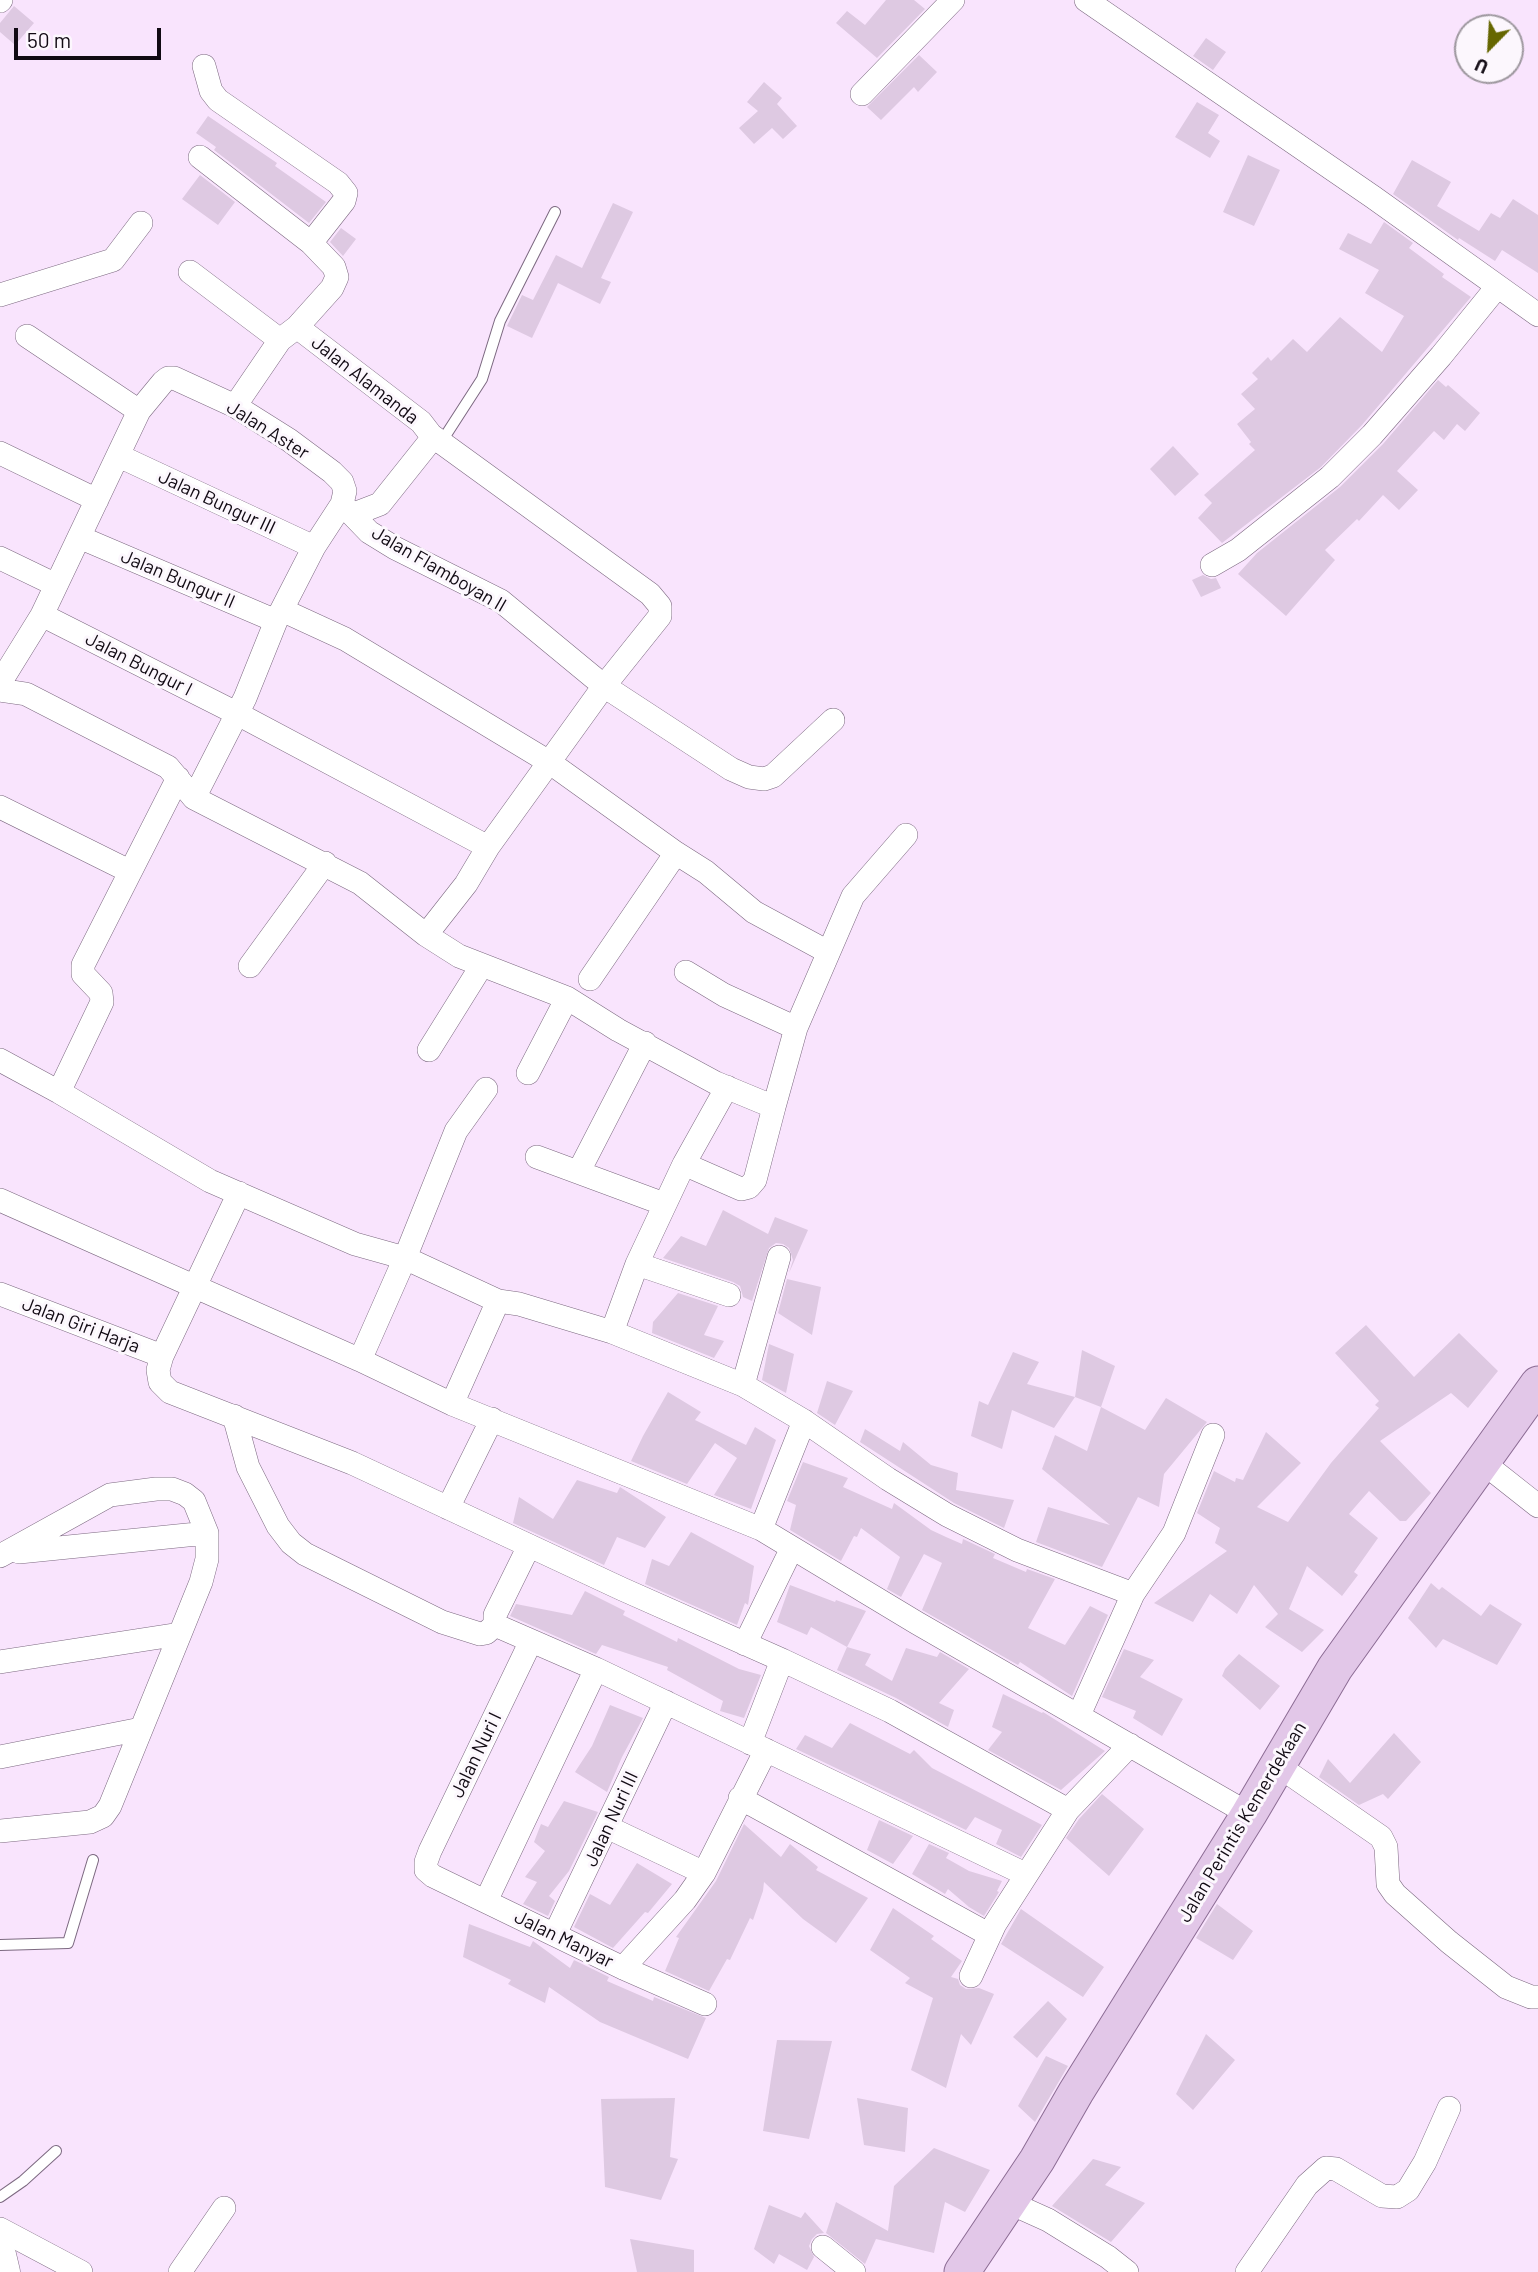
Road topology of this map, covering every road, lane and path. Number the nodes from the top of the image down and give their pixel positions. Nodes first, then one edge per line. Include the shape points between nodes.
1 (953, 0) edge
2 (1086, 0) edge
3 (204, 66) dead end
4 (862, 94) dead end
5 (200, 158) dead end
6 (555, 212) dead end
7 (141, 223) dead end
8 (311, 243) junction
9 (190, 272) dead end
10 (1497, 287) junction
11 (0, 295) edge
12 (1538, 316) edge
13 (289, 333) junction
14 (27, 336) dead end
15 (235, 406) junction
16 (139, 411) junction
17 (437, 438) junction
18 (0, 453) edge
19 (119, 456) junction
20 (97, 500) junction
21 (348, 509) junction
22 (79, 537) junction
23 (314, 547) junction
24 (0, 558) edge
25 (1212, 565) dead end
26 (56, 585) junction
27 (42, 615) junction
28 (279, 616) junction
29 (2, 678) edge
30 (604, 686) junction
31 (236, 713) junction
32 (833, 720) dead end
33 (549, 762) junction
34 (177, 778) junction
35 (194, 798) junction
36 (0, 807) edge
37 (906, 835) dead end
38 (488, 847) junction
39 (676, 853) junction
40 (325, 863) junction
41 (129, 870) junction
42 (426, 935) junction
43 (828, 952) junction
44 (482, 965) junction
45 (250, 966) dead end
46 (686, 972) dead end
47 (590, 979) dead end
48 (567, 998) junction
49 (796, 1028) junction
50 (645, 1043) junction
51 (429, 1050) dead end
52 (0, 1060) edge
53 (528, 1073) dead end
54 (727, 1087) junction
55 (486, 1089) dead end
56 (59, 1091) junction
57 (774, 1107) junction
58 (537, 1157) dead end
59 (684, 1164) junction
60 (579, 1171) junction
61 (239, 1193) junction
62 (0, 1199) edge
63 (664, 1204) junction
64 (779, 1257) dead end
65 (405, 1258) junction
66 (637, 1264) junction
67 (194, 1288) junction
68 (0, 1294) edge
69 (729, 1295) dead end
70 (498, 1301) junction
71 (612, 1332) junction
72 (162, 1356) junction
73 (360, 1360) junction
74 (1538, 1384) edge
75 (743, 1385) junction
76 (452, 1404) junction
77 (234, 1416) junction
78 (492, 1419) junction
79 (804, 1420) junction
80 (1213, 1435) dead end
81 (1481, 1461) junction
82 (1538, 1506) edge
83 (449, 1508) junction
84 (761, 1529) junction
85 (207, 1533) junction
86 (529, 1546) junction
87 (792, 1548) junction
88 (4, 1555) edge
89 (1133, 1594) junction
90 (495, 1625) junction
91 (180, 1634) junction
92 (531, 1641) junction
93 (745, 1644) junction
94 (782, 1660) junction
95 (0, 1662) edge
96 (596, 1669) junction
97 (666, 1702) junction
98 (1079, 1715) junction
99 (141, 1729) junction
100 (1130, 1745) junction
101 (758, 1746) junction
102 (0, 1757) edge
103 (1277, 1765) junction
104 (740, 1798) junction
105 (1068, 1810) junction
106 (1249, 1814) junction
107 (607, 1827) junction
108 (0, 1831) edge
109 (93, 1860) dead end
110 (426, 1870) joint
111 (704, 1873) junction
112 (1025, 1874) junction
113 (486, 1901) junction
114 (555, 1934) junction
115 (990, 1935) junction
116 (0, 1945) edge
117 (623, 1968) junction
118 (971, 1976) dead end
119 (1538, 1997) edge
120 (705, 2004) dead end
121 (1449, 2108) dead end
122 (56, 2151) dead end
123 (0, 2197) edge
124 (1008, 2202) junction
125 (224, 2208) dead end
126 (0, 2229) edge
127 (823, 2247) dead end
128 (0, 2255) edge
129 (4, 2272) edge
130 (81, 2272) edge
131 (180, 2272) edge
132 (854, 2272) edge
133 (962, 2272) edge
134 (1127, 2272) edge
135 (1247, 2272) edge

1 - 4 street
2 - 10 street
3 - 8 street via 218,100 346,192 345,201
5 - 8 street
6 - 17 lane via 499,321 482,379
7 - 11 street via 114,260
8 - 13 street via 334,267 337,277
9 - 13 street, Jalan Alamanda
10 - 12 street
10 - 25 street via 1372,435 1330,477 1238,550
13 - 15 street
13 - 17 street, Jalan Alamanda via 421,422
14 - 16 street
15 - 16 street, Jalan Aster via 168,378
15 - 21 street, Jalan Aster via 332,472 342,482
16 - 19 street
17 - 21 street via 430,440 380,505
17 - 30 street, Jalan Alamanda via 650,594 660,606 660,616
18 - 20 street
19 - 20 street
19 - 23 street, Jalan Bungur III
20 - 22 street
21 - 23 street
21 - 30 street, Jalan Flamboyan II via 369,531 395,548 501,601
22 - 26 street
22 - 28 street, Jalan Bungur II
23 - 28 street
24 - 26 street
26 - 27 street
27 - 29 street
27 - 31 street, Jalan Bungur I
28 - 31 street
28 - 33 street, Jalan Bungur II via 345,639
29 - 34 street via 168,767
30 - 32 street, Jalan Flamboyan II via 731,769 756,779 773,776
30 - 33 street
31 - 35 street
31 - 38 street, Jalan Bungur I
33 - 38 street
33 - 39 street, Jalan Bungur II
34 - 35 street
34 - 41 street
35 - 40 street
36 - 41 street
37 - 43 street via 853,896
38 - 42 street
39 - 43 street, Jalan Bungur II via 754,912
39 - 47 street
40 - 42 street via 360,883
40 - 45 street
41 - 56 street via 83,965 83,974 101,993 102,1002
42 - 44 street
43 - 49 street
44 - 48 street
44 - 51 street
46 - 49 street
48 - 50 street
48 - 53 street
49 - 57 street
50 - 54 street
50 - 60 street
52 - 56 street
54 - 57 street
54 - 59 street
55 - 65 street via 456,1131
56 - 61 street via 210,1181
57 - 59 street via 755,1180 749,1186 741,1189
58 - 60 street
59 - 63 street
60 - 63 street
61 - 65 street via 355,1244
61 - 67 street
62 - 67 street
63 - 66 street
64 - 75 street
65 - 70 street
65 - 73 street
66 - 69 street
66 - 71 street
67 - 72 street
67 - 73 street
68 - 72 street, Jalan Giri Harja
70 - 71 street
70 - 76 street
71 - 75 street
72 - 77 street via 160,1382 170,1392
73 - 76 street
74 - 81 main road, Jalan Perintis Kemerdekaan
75 - 79 street
76 - 78 street
77 - 83 street
77 - 90 street via 248,1467 291,1544 442,1622 480,1634
78 - 83 street
78 - 84 street
79 - 84 street
79 - 89 street via 947,1515 1017,1550
80 - 89 street via 1174,1533
81 - 82 street
81 - 103 main road, Jalan Perintis Kemerdekaan via 1335,1668
83 - 86 street
84 - 87 street
85 - 88 street
85 - 88 street via 194,1501 172,1489 156,1489 110,1495
85 - 91 street via 201,1582
86 - 90 street via 495,1615
86 - 93 street
87 - 93 street
87 - 98 street
89 - 98 street
90 - 92 street
91 - 95 street
91 - 99 street
92 - 96 street
92 - 110 street, Jalan Nuri I
93 - 94 street
94 - 101 street
94 - 105 street via 890,1711
96 - 97 street
96 - 113 street
97 - 101 street
97 - 107 street, Jalan Nuri III
98 - 100 street
99 - 102 street
99 - 108 street via 103,1816 90,1822
100 - 105 street
100 - 106 street
101 - 104 street
101 - 112 street
103 - 106 main road, Jalan Perintis Kemerdekaan
103 - 119 street via 1381,1838 1386,1847 1388,1884 1395,1894 1506,1987
104 - 111 street
104 - 115 street
105 - 112 street
106 - 124 main road, Jalan Perintis Kemerdekaan
107 - 111 street
107 - 114 street, Jalan Nuri III
109 - 116 lane via 68,1943
110 - 113 street, Jalan Manyar
111 - 117 street
112 - 115 street
113 - 114 street, Jalan Manyar
114 - 117 street, Jalan Manyar
115 - 118 street
117 - 120 street, Jalan Manyar
121 - 135 street via 1408,2190 1397,2197 1381,2196 1336,2169 1326,2168 1307,2185
122 - 123 lane
124 - 133 main road, Jalan Perintis Kemerdekaan
124 - 134 street via 1048,2220
125 - 131 street
126 - 130 street
127 - 132 street
128 - 129 main road

